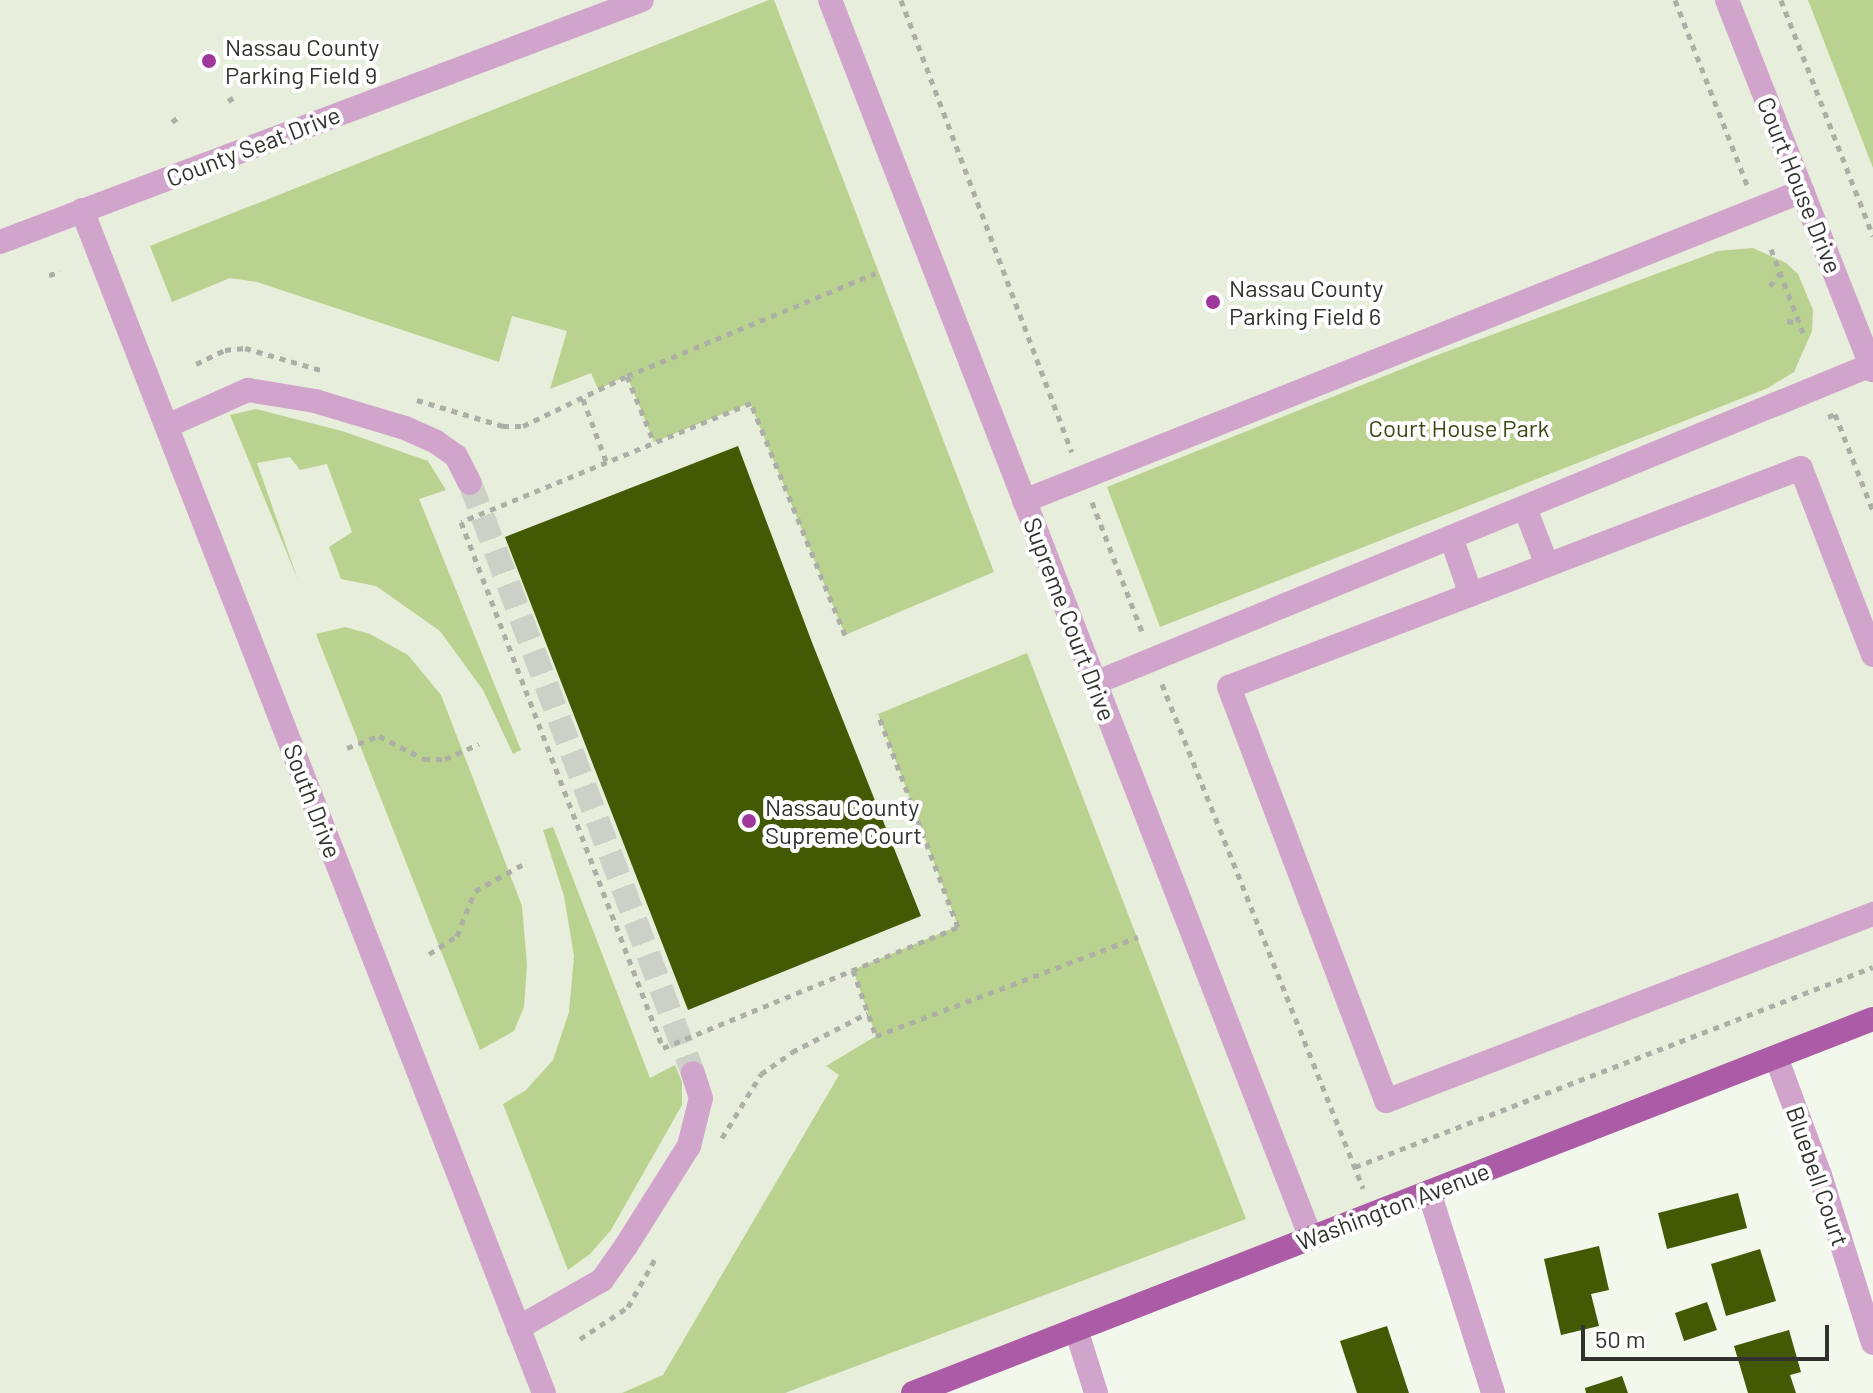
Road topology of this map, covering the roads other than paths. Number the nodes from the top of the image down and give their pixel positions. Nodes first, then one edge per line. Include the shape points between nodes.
1 (642, 0) edge
2 (830, 0) edge
3 (1727, 0) edge
4 (1803, 191) junction
5 (82, 210) junction
6 (0, 242) edge
7 (1872, 368) edge
8 (167, 426) junction
9 (470, 483) tunnel mouth
10 (1024, 501) junction
11 (1525, 508) junction
12 (1451, 537) junction
13 (1547, 565) junction
14 (1471, 595) junction
15 (1873, 655) edge
16 (1095, 683) junction
17 (1873, 914) edge
18 (1873, 1019) edge
19 (1776, 1057) junction
20 (693, 1073) tunnel mouth
21 (1429, 1192) junction
22 (1311, 1238) junction
23 (518, 1328) junction
24 (1076, 1329) junction
25 (1873, 1343) edge
26 (544, 1393) edge
27 (913, 1393) edge
28 (1096, 1393) edge
29 (1493, 1393) edge

1 - 5 street, County Seat Drive
2 - 10 street, Supreme Court Drive
3 - 4 street, Court House Drive
4 - 7 street, Court House Drive
4 - 10 street
5 - 6 street, County Seat Drive
5 - 8 street, South Drive
7 - 11 street
8 - 9 street via 248,390 315,401 436,442 456,456
8 - 23 street, South Drive
10 - 16 street, Supreme Court Drive
11 - 12 street
11 - 13 street
12 - 14 street
12 - 16 street
13 - 14 street
13 - 15 street via 1801,468
14 - 17 street via 1229,687 1386,1101
16 - 22 street, Supreme Court Drive
18 - 19 main road, Washington Avenue
19 - 21 main road, Washington Avenue
19 - 25 street, Bluebell Court
20 - 23 street via 701,1098 689,1146 626,1246 602,1280
21 - 22 main road, Washington Avenue
21 - 29 street
22 - 24 main road, Washington Avenue
23 - 26 street, South Drive
24 - 27 main road, Washington Avenue
24 - 28 street

